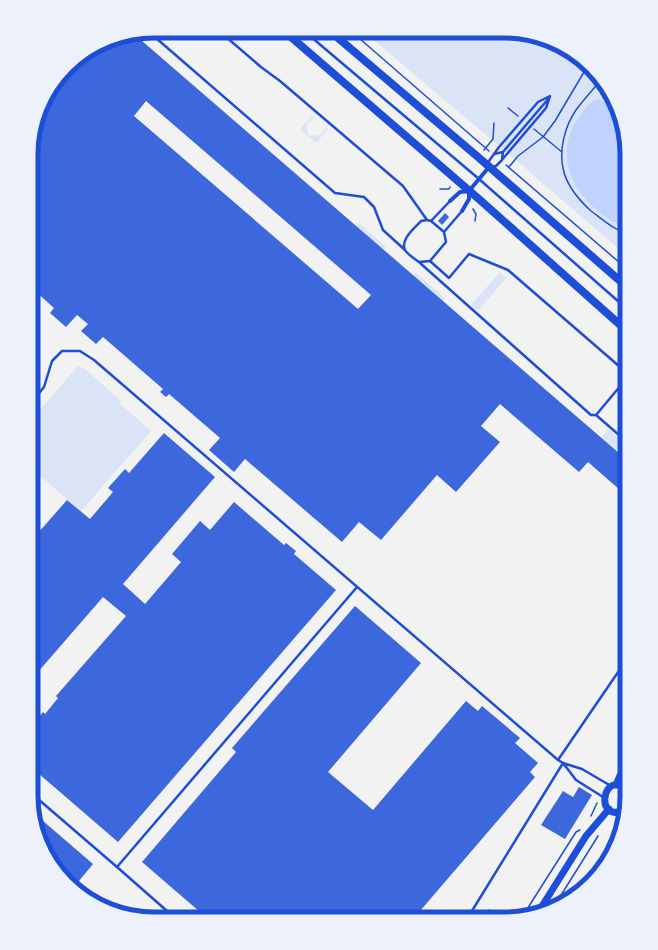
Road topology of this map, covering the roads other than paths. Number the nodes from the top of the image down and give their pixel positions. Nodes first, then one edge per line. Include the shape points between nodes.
1 (156, 38) edge
2 (227, 38) edge
3 (292, 38) edge
4 (312, 38) edge
5 (338, 38) edge
6 (550, 96) junction
7 (503, 152) junction
8 (494, 154) junction
9 (501, 161) junction
10 (489, 167) junction
11 (479, 180) junction
12 (469, 191) junction
13 (450, 201) joint
14 (462, 211) joint
15 (429, 220) junction
16 (444, 232) junction
17 (405, 250) junction
18 (420, 262) junction
19 (430, 262) junction
20 (620, 281) edge
21 (620, 303) edge
22 (620, 325) edge
23 (620, 367) edge
24 (620, 386) edge
25 (38, 394) edge
26 (596, 415) junction
27 (620, 436) edge
28 (357, 587) junction
29 (620, 669) edge
30 (558, 760) junction
31 (563, 763) junction
32 (620, 775) edge
33 (614, 786) junction
34 (620, 786) edge
35 (604, 797) junction
36 (38, 799) edge
37 (609, 809) junction
38 (619, 812) edge
39 (117, 867) junction
40 (543, 905) edge
41 (169, 912) edge
42 (471, 912) edge

1 - 17 lane via 336,193 364,197 374,207 383,230
2 - 15 lane via 403,186
3 - 12 main road
4 - 11 lane
5 - 10 main road
6 - 7 lane
6 - 8 lane via 538,102
6 - 9 lane via 546,108
7 - 8 lane
7 - 9 lane
8 - 10 lane via 489,161
9 - 10 lane via 496,166
10 - 11 street
10 - 20 main road
11 - 12 street
11 - 21 lane
12 - 13 street via 460,192
12 - 14 street via 469,199
12 - 22 main road
13 - 15 lane
14 - 16 lane
15 - 16 lane
15 - 17 lane via 421,221 405,239
16 - 19 lane via 446,242
17 - 18 lane
18 - 19 lane
18 - 26 lane via 591,415
19 - 23 lane via 449,278 469,254 508,270
24 - 26 lane
25 - 28 lane via 44,387 52,361 62,351 80,351 94,360
26 - 27 lane
28 - 30 lane
28 - 39 lane
29 - 30 lane
30 - 31 lane
31 - 33 lane via 582,769
31 - 35 lane via 576,780
31 - 42 lane
32 - 33 street
33 - 34 street
33 - 35 street
35 - 37 street
36 - 39 lane
37 - 38 street
37 - 40 street via 586,836
39 - 41 lane

